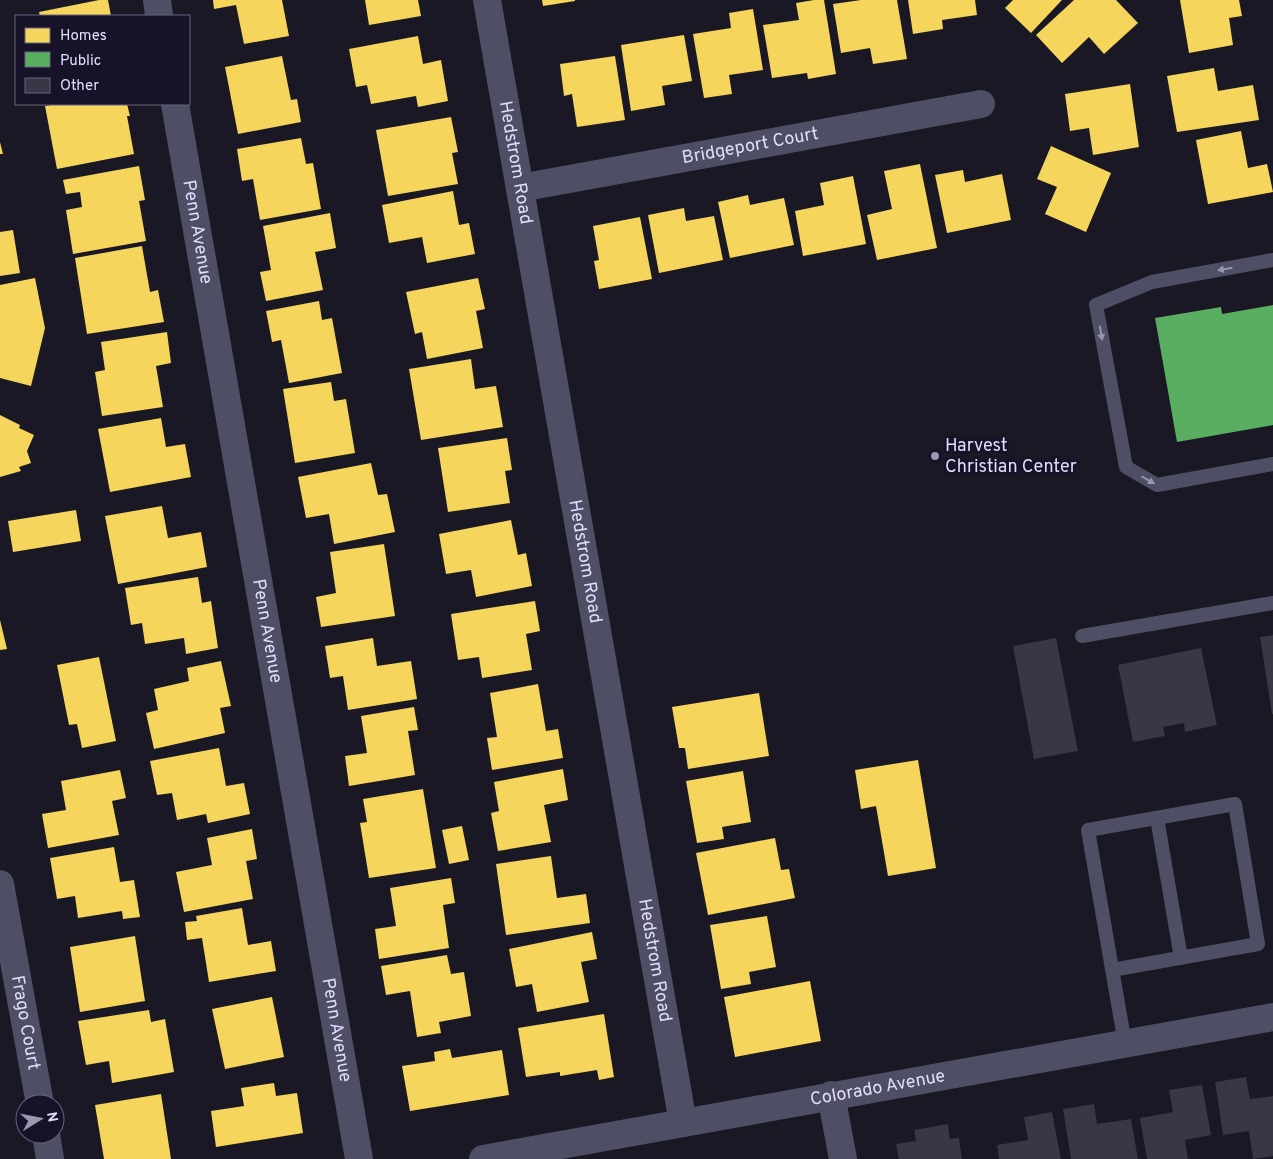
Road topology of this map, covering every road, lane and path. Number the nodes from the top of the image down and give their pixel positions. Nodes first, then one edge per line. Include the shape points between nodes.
1 (157, 0) edge
2 (487, 0) edge
3 (160, 15) edge
4 (981, 104) dead end
5 (175, 105) edge
6 (520, 188) junction
7 (1273, 260) edge
8 (1273, 464) edge
9 (1273, 603) edge
10 (1082, 636) dead end
11 (1157, 818) junction
12 (0, 884) edge
13 (1181, 958) junction
14 (1112, 970) junction
15 (1273, 1017) edge
16 (1125, 1044) junction
17 (38, 1094) edge
18 (831, 1095) junction
19 (683, 1123) junction
20 (48, 1144) edge
21 (537, 1154) edge
22 (50, 1159) edge
23 (359, 1159) edge
24 (483, 1159) edge
25 (842, 1159) edge

1 - 3 street
2 - 6 street, Hedstrom Road
4 - 6 street, Bridgeport Court
5 - 23 street, Penn Avenue
6 - 19 street, Hedstrom Road
7 -> 8 lane via 1152,282 1096,305 1126,467 1157,485
9 - 10 lane
11 - 13 lane
11 - 13 lane via 1235,804 1258,944
11 - 14 lane via 1088,830
12 - 17 street, Frago Court
13 - 14 lane
14 - 16 lane
15 - 16 street, Colorado Avenue
16 - 18 street, Colorado Avenue
18 - 19 street, Colorado Avenue
18 - 25 street
19 - 21 street, Colorado Avenue
20 - 22 street
21 - 24 street, Colorado Avenue

